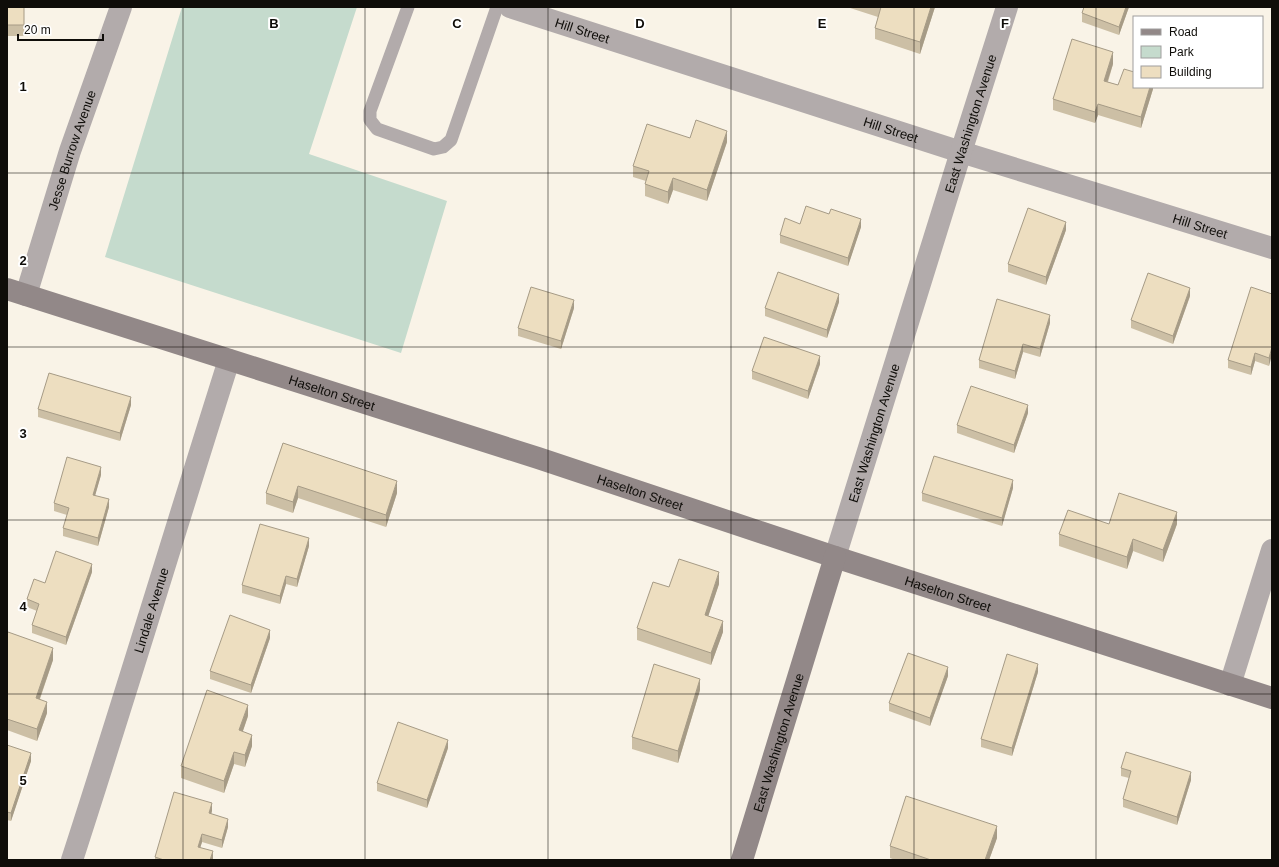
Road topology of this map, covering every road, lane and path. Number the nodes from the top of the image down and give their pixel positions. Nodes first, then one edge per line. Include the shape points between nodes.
1 (121, 7) edge
2 (408, 7) edge
3 (497, 7) edge
4 (510, 7) edge
5 (1007, 7) edge
6 (961, 152) junction
7 (1272, 248) edge
8 (17, 292) edge
9 (229, 360) junction
10 (1272, 550) edge
11 (835, 557) junction
12 (1230, 685) junction
13 (1272, 698) edge
14 (72, 860) edge
15 (742, 860) edge

1 - 8 street, Jesse Burrow Avenue
2 - 3 lane via 370,111 370,120 377,129 434,149 443,147 451,140
4 - 6 street, Hill Street
5 - 6 street, East Washington Avenue
6 - 7 street, Hill Street
6 - 11 street, East Washington Avenue
8 - 9 street, Haselton Street
9 - 11 street, Haselton Street via 538,458
9 - 14 street, Lindale Avenue via 123,705
10 - 12 street
11 - 12 street, Haselton Street
11 - 15 street, East Washington Avenue
12 - 13 street, Haselton Street

